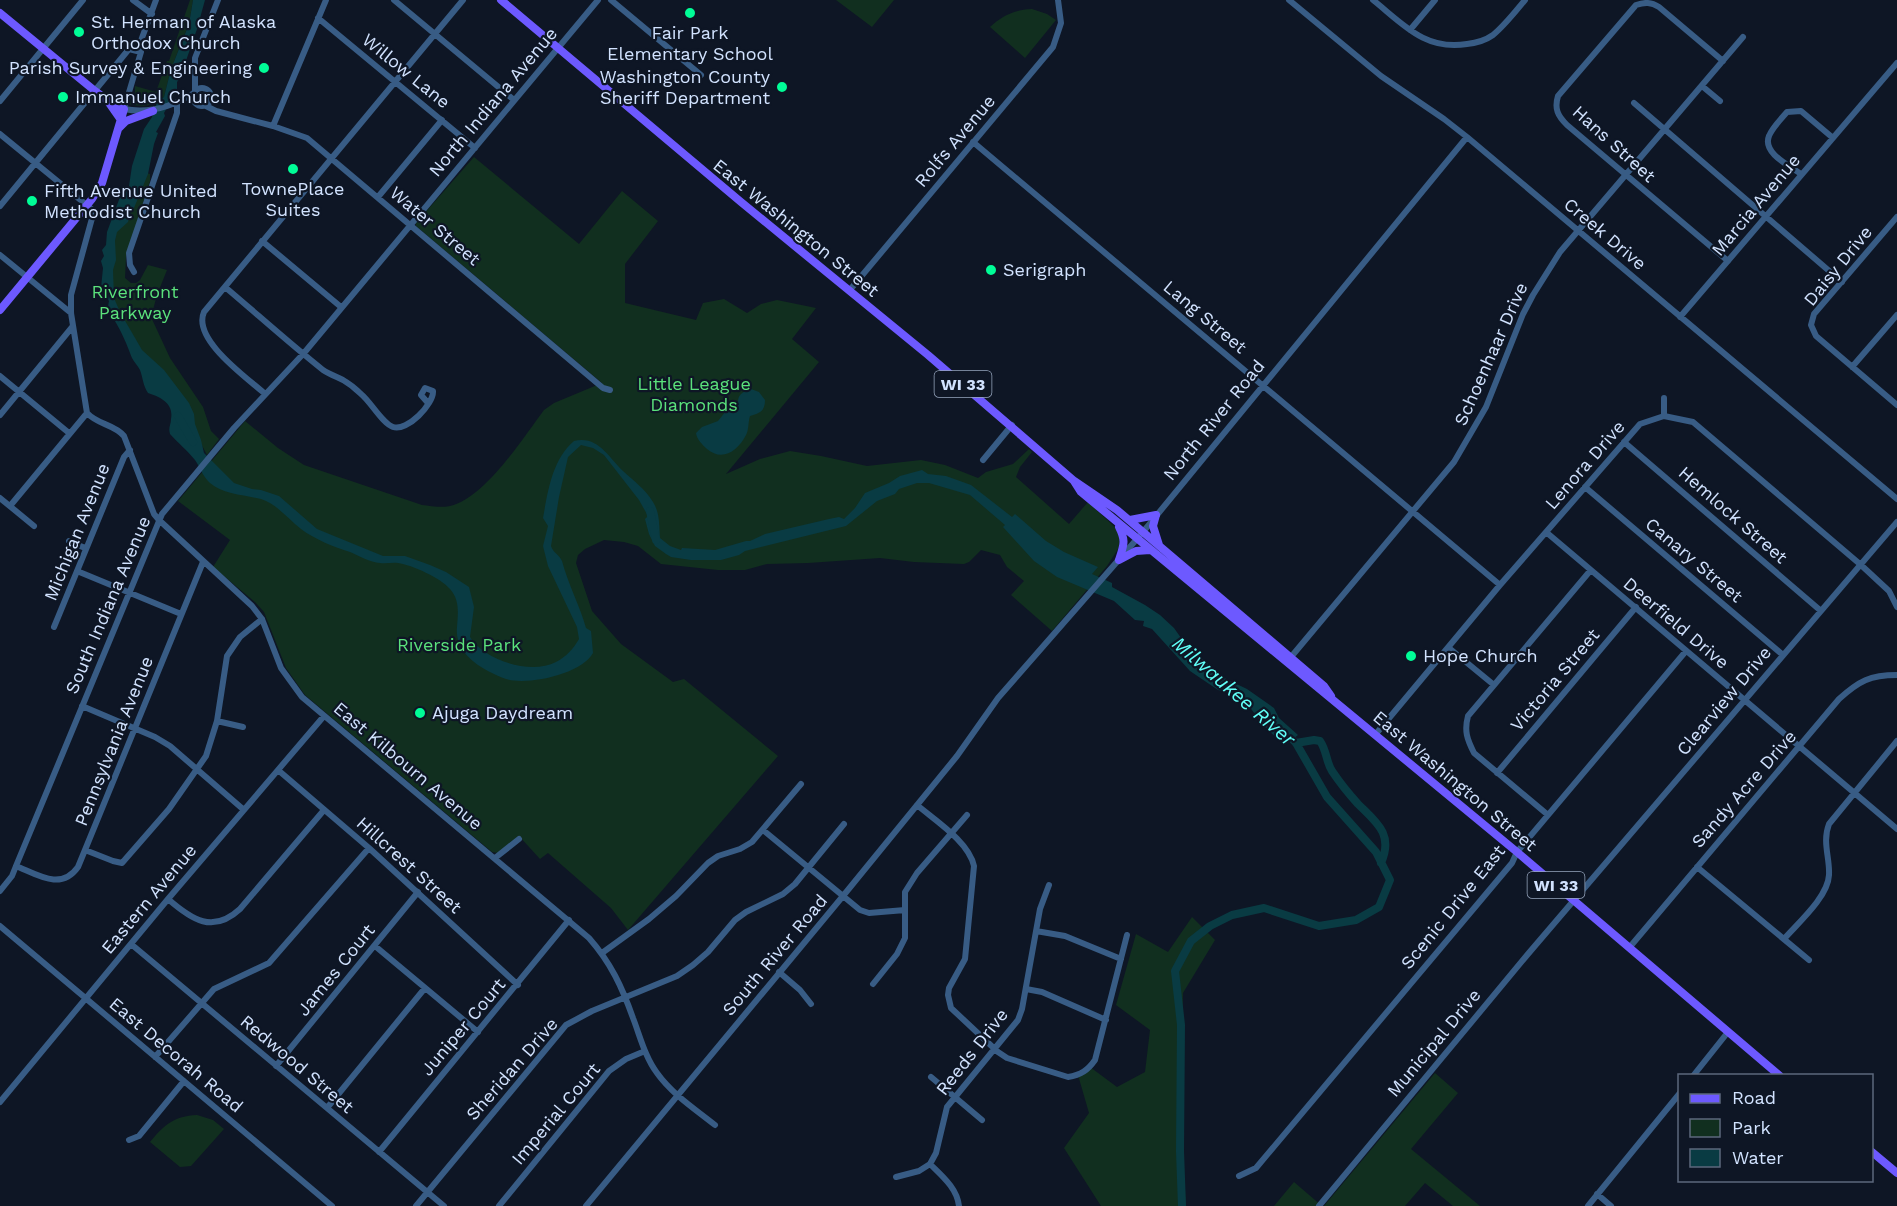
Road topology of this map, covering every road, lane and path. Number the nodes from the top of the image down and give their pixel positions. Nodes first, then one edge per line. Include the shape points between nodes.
1 (83, 0) edge
2 (133, 0) edge
3 (156, 0) edge
4 (218, 0) edge
5 (326, 0) edge
6 (394, 0) edge
7 (463, 0) edge
8 (501, 0) edge
9 (598, 0) edge
10 (611, 0) edge
11 (1058, 0) edge
12 (1289, 0) edge
13 (1373, 0) edge
14 (1436, 0) edge
15 (1525, 0) edge
16 (0, 13) edge
17 (152, 15) junction
18 (318, 18) junction
19 (1410, 30) junction
20 (435, 34) junction
21 (1743, 37) dead end
22 (558, 48) junction
23 (43, 49) junction
24 (141, 52) junction
25 (1723, 61) junction
26 (1897, 63) edge
27 (194, 71) junction
28 (701, 75) dead end
29 (395, 81) junction
30 (1702, 86) junction
31 (208, 90) junction
32 (95, 91) junction
33 (194, 92) junction
34 (211, 99) junction
35 (107, 100) junction
36 (514, 100) junction
37 (0, 101) edge
38 (1720, 101) dead end
39 (1634, 103) dead end
40 (173, 104) junction
41 (201, 105) junction
42 (124, 109) junction
43 (153, 111) junction
44 (225, 112) junction
45 (121, 120) junction
46 (442, 120) junction
47 (273, 126) junction
48 (118, 129) junction
49 (1664, 130) junction
50 (0, 134) edge
51 (1467, 137) junction
52 (1833, 138) junction
53 (973, 142) junction
54 (475, 148) junction
55 (331, 158) junction
56 (35, 164) junction
57 (1801, 174) junction
58 (1625, 176) junction
59 (378, 197) junction
60 (87, 205) junction
61 (0, 206) edge
62 (1766, 216) junction
63 (1897, 218) edge
64 (410, 224) junction
65 (1579, 231) junction
66 (262, 241) junction
67 (0, 255) edge
68 (1728, 261) junction
69 (134, 272) dead end
70 (27, 277) junction
71 (1842, 282) junction
72 (225, 287) junction
73 (849, 291) junction
74 (341, 307) junction
75 (0, 310) edge
76 (71, 313) junction
77 (1897, 315) edge
78 (1680, 317) junction
79 (73, 326) junction
80 (304, 353) junction
81 (1852, 367) junction
82 (0, 376) edge
83 (1262, 385) junction
84 (610, 390) dead end
85 (19, 391) junction
86 (264, 393) junction
87 (1664, 398) dead end
88 (428, 403) dead end
89 (1897, 405) edge
90 (87, 413) junction
91 (0, 414) edge
92 (1664, 416) junction
93 (1012, 425) junction
94 (69, 433) junction
95 (1624, 442) junction
96 (130, 450) junction
97 (982, 460) dead end
98 (1073, 480) junction
99 (1585, 488) junction
100 (0, 498) edge
101 (1897, 499) edge
102 (10, 506) junction
103 (1414, 512) junction
104 (1156, 515) junction
105 (159, 520) junction
106 (1130, 520) junction
107 (1118, 522) junction
108 (1897, 522) edge
109 (34, 526) dead end
110 (1546, 532) junction
111 (1140, 535) junction
112 (69, 541) dead end
113 (1160, 546) junction
114 (85, 548) junction
115 (1150, 550) junction
116 (1119, 560) junction
117 (203, 562) junction
118 (1861, 565) junction
119 (77, 571) junction
120 (1590, 571) junction
121 (1500, 585) junction
122 (129, 592) junction
123 (1636, 607) junction
124 (1897, 607) edge
125 (1821, 611) junction
126 (181, 614) junction
127 (262, 619) junction
128 (54, 627) dead end
129 (1449, 648) junction
130 (1686, 651) junction
131 (1783, 655) junction
132 (1291, 657) junction
133 (1897, 675) edge
134 (1494, 685) junction
135 (1331, 696) junction
136 (1745, 700) junction
137 (82, 706) junction
138 (324, 716) junction
139 (981, 719) joint
140 (218, 721) junction
141 (136, 727) junction
142 (243, 727) dead end
143 (1375, 735) junction
144 (1897, 741) edge
145 (1799, 747) junction
146 (196, 769) junction
147 (278, 770) junction
148 (1497, 773) junction
149 (801, 784) dead end
150 (1854, 793) junction
151 (917, 805) junction
152 (244, 810) junction
153 (324, 810) junction
154 (967, 815) dead end
155 (1548, 815) junction
156 (844, 824) dead end
157 (1897, 829) edge
158 (763, 830) junction
159 (952, 835) junction
160 (519, 838) dead end
161 (369, 848) junction
162 (85, 850) junction
163 (1517, 852) junction
164 (495, 858) junction
165 (16, 866) junction
166 (1697, 867) junction
167 (809, 868) junction
168 (1049, 885) dead end
169 (0, 891) edge
170 (418, 892) junction
171 (843, 896) junction
172 (168, 899) junction
173 (1574, 900) junction
174 (905, 910) junction
175 (569, 920) junction
176 (0, 926) edge
177 (1036, 931) junction
178 (1127, 935) dead end
179 (1784, 939) junction
180 (131, 944) junction
181 (375, 946) junction
182 (1629, 948) junction
183 (602, 952) junction
184 (1121, 959) junction
185 (1809, 960) dead end
186 (779, 972) junction
187 (518, 984) junction
188 (873, 984) dead end
189 (425, 988) junction
190 (1026, 989) junction
191 (625, 997) junction
192 (86, 999) junction
193 (201, 1002) junction
194 (811, 1004) dead end
195 (1106, 1020) junction
196 (478, 1032) junction
197 (1728, 1032) junction
198 (994, 1049) junction
199 (645, 1052) junction
200 (155, 1057) junction
201 (276, 1066) junction
202 (1695, 1074) edge
203 (1778, 1074) edge
204 (931, 1077) dead end
205 (184, 1082) junction
206 (1678, 1095) edge
207 (678, 1096) junction
208 (954, 1097) junction
209 (0, 1102) edge
210 (327, 1108) junction
211 (982, 1120) dead end
212 (715, 1125) dead end
213 (129, 1140) dead end
214 (379, 1152) junction
215 (1873, 1153) edge
216 (930, 1164) junction
217 (1897, 1173) edge
218 (1239, 1176) dead end
219 (896, 1177) dead end
220 (428, 1192) junction
221 (1597, 1194) junction
222 (332, 1206) edge
223 (416, 1206) edge
224 (444, 1206) edge
225 (499, 1206) edge
226 (586, 1206) edge
227 (959, 1206) edge
228 (1319, 1206) edge
229 (1588, 1206) edge
230 (1611, 1206) edge

1 - 23 street
2 - 17 street
3 - 17 street
4 - 27 street via 195,58
5 - 18 street
6 - 20 street
7 - 20 street
8 - 22 main road, East Washington Street / WI 33
9 - 22 street, North Indiana Avenue
10 - 28 street
11 - 53 street, Rolfs Avenue via 1061,23 1053,47
12 - 51 street, Creek Drive via 1381,76
13 - 19 street
14 - 19 street
15 - 19 street via 1491,36 1476,43 1439,44
16 - 23 main road
17 - 24 street via 139,46
18 - 29 street, Willow Lane
18 - 47 street
20 - 29 street
20 - 36 street
21 - 25 street, Schoenhaar Drive
22 - 36 street, North Indiana Avenue
22 - 73 main road, East Washington Street / WI 33
23 - 32 main road
23 - 37 street
24 - 32 street via 129,49
24 - 42 street
25 - 30 street, Schoenhaar Drive
25 - 58 street, Hans Street via 1659,7 1649,3 1636,5 1558,96 1560,118
26 - 52 street, Marcia Avenue
27 - 31 street
27 - 33 street
29 - 46 street, Willow Lane
29 - 55 street
30 - 38 street
30 - 49 street, Schoenhaar Drive
31 - 33 street via 200,88
31 - 34 street
32 - 35 main road
32 - 56 street
33 - 40 street
33 - 41 street via 194,101
34 - 41 street
34 - 44 street, Water Street
35 - 42 main road
35 - 45 main road
36 - 54 street, North Indiana Avenue
39 - 49 street
40 - 41 street, Water Street
40 - 43 street
40 - 69 street via 177,113 129,253
41 - 44 street, Water Street
42 - 43 street
42 - 45 main road
43 - 48 main road via 126,121
44 - 47 street, Water Street
45 - 48 main road
46 - 54 street, Willow Lane
46 - 59 street
47 - 55 street, Water Street via 307,138
48 - 60 main road via 102,183
49 - 58 street, Schoenhaar Drive
49 - 62 street
50 - 56 street
51 - 65 street, Creek Drive
51 - 83 street, North River Road
52 - 57 street, Marcia Avenue
52 - 57 street via 1801,111 1786,112 1767,144 1771,152
53 - 73 street, Rolfs Avenue
53 - 83 street, Lang Street
54 - 64 street, North Indiana Avenue
55 - 59 street, Water Street
55 - 66 street
56 - 60 street
56 - 61 street
57 - 62 street, Marcia Avenue
58 - 65 street, Schoenhaar Drive
58 - 68 street, Hans Street
59 - 64 street, Water Street
60 - 70 main road
60 - 76 street via 94,213 71,295
62 - 68 street, Marcia Avenue
62 - 71 street
63 - 71 street, Daisy Drive
64 - 74 street, South Indiana Avenue
64 - 84 street, Water Street
65 - 78 street, Creek Drive
65 - 103 street, Schoenhaar Drive via 1560,252 1523,314 1474,431 1455,462
66 - 72 street
66 - 74 street
67 - 70 street
68 - 78 street, Marcia Avenue
70 - 75 main road
70 - 76 street
71 - 81 street, Daisy Drive via 1814,314 1811,325 1816,336
72 - 80 street
72 - 86 street via 204,312 202,327 221,355
73 - 93 main road, East Washington Street / WI 33
74 - 80 street, South Indiana Avenue
76 - 79 street
77 - 81 street
78 - 101 street, Creek Drive
79 - 85 street
79 - 90 street
80 - 86 street, South Indiana Avenue
80 - 88 street via 324,371 349,383 395,428 409,425
81 - 89 street
82 - 85 street
83 - 103 street, Lang Street
83 - 104 street, North River Road
85 - 91 street
85 - 94 street
86 - 105 street, South Indiana Avenue
87 - 92 street
90 - 94 street
90 - 96 street, East Kilbourn Avenue via 97,422 120,431
92 - 95 street, Lenora Drive via 1640,424
92 - 118 street via 1693,422
93 - 97 street
93 - 98 main road, East Washington Street / WI 33
94 - 102 street
95 - 99 street, Lenora Drive
95 - 125 street, Hemlock Street
96 - 105 street, East Kilbourn Avenue
96 - 114 street, Michigan Avenue
98 - 106 main road, East Washington Street / WI 33
98 - 107 main road, East Washington Street / WI 33 via 1081,492
99 - 110 street, Lenora Drive
99 - 131 street, Canary Street
100 - 102 street
102 - 109 street
103 - 121 street, Lang Street
103 - 132 street, Schoenhaar Drive
104 - 106 main road
104 - 111 street, North River Road
104 - 113 main road via 1153,526
105 - 117 street, East Kilbourn Avenue
105 - 122 street, South Indiana Avenue
106 - 111 main road, East Washington Street / WI 33
107 - 111 main road, East Washington Street / WI 33
107 - 116 main road via 1124,538
108 - 118 street, Clearview Drive
110 - 120 street, Deerfield Drive
110 - 121 street, Lenora Drive
111 - 113 main road, East Washington Street / WI 33
111 - 115 main road, East Washington Street / WI 33
111 - 116 street, North River Road
112 - 114 street
113 - 132 main road, East Washington Street / WI 33
114 - 119 street, Michigan Avenue
115 - 116 main road via 1136,551
115 - 135 main road, East Washington Street / WI 33
116 - 139 street, North River Road
117 - 126 street, Pennsylvania Avenue
117 - 127 street, East Kilbourn Avenue
118 - 124 street via 1889,591
118 - 125 street, Clearview Drive
119 - 122 street
119 - 128 street, Michigan Avenue
120 - 123 street, Deerfield Drive
120 - 134 street
121 - 129 street, Lenora Drive
122 - 126 street
122 - 137 street, South Indiana Avenue
123 - 130 street, Deerfield Drive
123 - 148 street, Victoria Street
125 - 131 street, Clearview Drive
126 - 141 street, Pennsylvania Avenue
127 - 138 street, East Kilbourn Avenue via 281,668 302,697
127 - 140 street via 240,637 227,656
129 - 134 street
129 - 143 street, Lenora Drive
130 - 136 street, Deerfield Drive
130 - 155 street, Scenic Drive East
131 - 136 street, Clearview Drive
132 - 135 main road, East Washington Street / WI 33
133 - 145 street, Sandy Acre Drive via 1877,675 1856,683
134 - 148 street via 1468,716 1465,728 1474,753
135 - 143 main road, East Washington Street / WI 33
136 - 145 street, Deerfield Drive
136 - 173 street, Clearview Drive
137 - 141 street
137 - 165 street, South Indiana Avenue
138 - 147 street, Eastern Avenue
138 - 164 street, East Kilbourn Avenue
139 - 151 street, South River Road
140 - 142 street
140 - 146 street via 206,756
141 - 146 street via 170,746
141 - 162 street, Pennsylvania Avenue
143 - 163 main road, East Washington Street / WI 33
144 - 150 street
145 - 150 street, Deerfield Drive
145 - 166 street, Sandy Acre Drive
146 - 152 street
146 - 162 street via 169,809 122,865
147 - 152 street, Eastern Avenue
147 - 153 street, Hillcrest Street
148 - 155 street
149 - 158 street
150 - 157 street, Deerfield Drive
150 - 179 street via 1826,832 1829,877 1822,894
151 - 159 street
151 - 171 street, South River Road
152 - 172 street, Eastern Avenue
153 - 161 street, Hillcrest Street
153 - 172 street via 230,918 200,922
154 - 159 street
155 - 163 street, Scenic Drive East
156 - 167 street, Sheridan Drive
158 - 167 street
158 - 183 street via 752,842 708,863 650,919
159 - 174 street via 905,892
159 - 198 street via 966,847 974,866 965,959 949,988 948,1003 956,1016
160 - 164 street
161 - 170 street, Hillcrest Street
161 - 193 street via 269,963 214,989
162 - 165 street, Pennsylvania Avenue via 75,872 61,880 44,878
163 - 173 main road, East Washington Street / WI 33
163 - 218 street, Scenic Drive East via 1512,863 1256,1168
164 - 175 street, East Kilbourn Avenue
165 - 169 street, South Indiana Avenue
166 - 179 street
166 - 182 street, Sandy Acre Drive
167 - 171 street
167 - 191 street, Sheridan Drive via 783,894 735,920 708,952 677,976
168 - 177 street, Reeds Drive
170 - 181 street, James Court
170 - 187 street, Hillcrest Street
171 - 174 street via 869,913
171 - 186 street, South River Road
172 - 180 street, Eastern Avenue
173 - 182 main road, East Washington Street / WI 33
173 - 228 street, Municipal Drive
174 - 188 street via 905,938
175 - 183 street, East Kilbourn Avenue
175 - 187 street, Juniper Court
176 - 192 street, East Decorah Road
177 - 184 street via 1065,936
177 - 190 street, Reeds Drive
178 - 184 street
179 - 185 street
180 - 192 street, Eastern Avenue
180 - 193 street, Redwood Street
181 - 189 street
181 - 201 street, James Court
182 - 197 main road, East Washington Street / WI 33
183 - 191 street, East Kilbourn Avenue
184 - 195 street
186 - 194 street
186 - 207 street, South River Road
187 - 196 street, Juniper Court
189 - 196 street
189 - 210 street
190 - 195 street
190 - 198 street, Reeds Drive via 1018,1020
191 - 199 street, East Kilbourn Avenue
191 - 220 street, Sheridan Drive via 566,1026
192 - 200 street, East Decorah Road
192 - 209 street, Eastern Avenue
193 - 200 street
193 - 201 street, Redwood Street
195 - 198 street via 1095,1060 1078,1076 1068,1077 1007,1058
196 - 214 street, Juniper Court
197 - 202 street
197 - 203 main road, East Washington Street / WI 33
198 - 208 street, Reeds Drive
199 - 207 street, East Kilbourn Avenue via 655,1071
199 - 225 street, Imperial Court via 609,1071
200 - 205 street, East Decorah Road
201 - 210 street, Redwood Street
204 - 208 street
205 - 213 street via 139,1136
205 - 222 street, East Decorah Road
206 - 221 street
207 - 212 street, East Kilbourn Avenue
207 - 226 street, South River Road
208 - 211 street
208 - 216 street, Reeds Drive via 944,1116
210 - 214 street, Redwood Street
214 - 220 street, Redwood Street
215 - 217 main road
216 - 219 street
216 - 227 street via 951,1186
220 - 223 street, Sheridan Drive
220 - 224 street, Redwood Street
221 - 229 street
221 - 230 street

